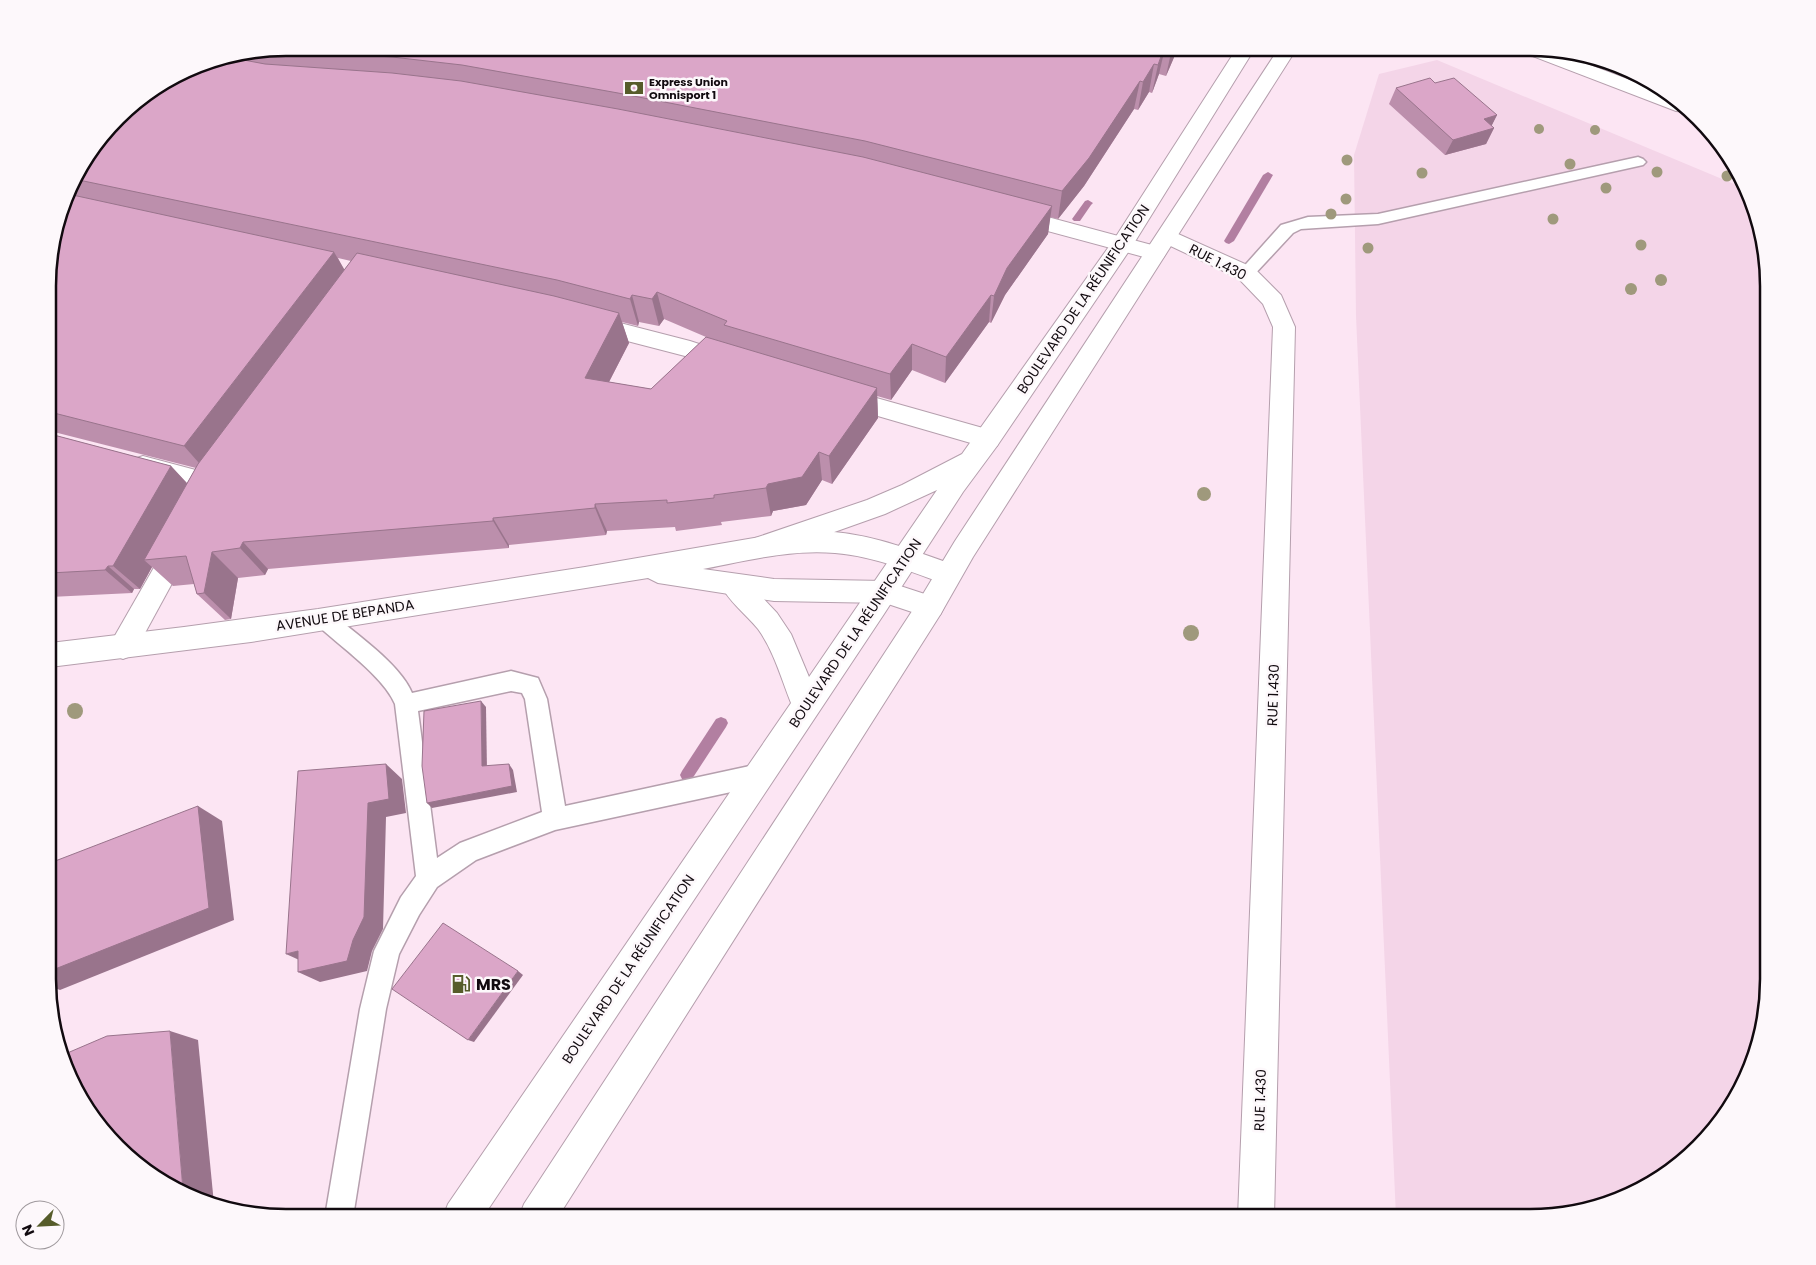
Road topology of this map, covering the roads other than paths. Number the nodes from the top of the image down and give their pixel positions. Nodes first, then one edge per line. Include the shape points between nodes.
1 (1241, 56) edge
2 (1283, 56) edge
3 (1553, 58) edge
4 (1664, 100) edge
5 (1638, 162) dead end
6 (999, 211) edge
7 (1122, 243) junction
8 (1161, 245) junction
9 (1246, 273) junction
10 (566, 317) edge
11 (752, 369) edge
12 (823, 392) edge
13 (988, 439) junction
14 (119, 459) edge
15 (972, 460) junction
16 (214, 485) edge
17 (190, 527) edge
18 (764, 546) junction
19 (906, 559) junction
20 (640, 569) junction
21 (948, 574) junction
22 (734, 585) junction
23 (885, 592) junction
24 (930, 607) junction
25 (324, 619) junction
26 (123, 647) junction
27 (56, 654) edge
28 (406, 704) junction
29 (806, 705) junction
30 (759, 775) junction
31 (555, 819) junction
32 (428, 879) junction
33 (339, 1209) edge
34 (466, 1209) edge
35 (542, 1209) edge
36 (1256, 1209) edge

1 - 7 main road, BOULEVARD DE LA RÉUNIFICATION
2 - 8 main road
3 - 4 main road
5 - 9 lane via 1378,219 1296,225 1287,229
6 - 7 main road, RUE 1.430
7 - 8 main road, RUE 1.430
7 - 13 main road, BOULEVARD DE LA RÉUNIFICATION
8 - 9 main road, RUE 1.430
8 - 21 main road
9 - 36 main road, RUE 1.430 via 1273,300 1284,327
10 - 11 main road via 690,349
12 - 13 main road
13 - 15 main road, BOULEVARD DE LA RÉUNIFICATION
14 - 16 main road
15 - 18 main road via 876,507
15 - 19 main road, BOULEVARD DE LA RÉUNIFICATION
17 - 26 main road
18 - 19 main road, AVENUE DE BEPANDA via 835,542
18 - 20 main road, AVENUE DE BEPANDA
19 - 21 main road, AVENUE DE BEPANDA
19 - 23 main road, BOULEVARD DE LA RÉUNIFICATION
20 - 22 main road, AVENUE DE BEPANDA
20 - 25 main road, AVENUE DE BEPANDA
21 - 24 main road
22 - 23 main road, AVENUE DE BEPANDA via 814,592
22 - 29 main road via 767,621 781,642
23 - 24 main road, AVENUE DE BEPANDA
23 - 29 main road, BOULEVARD DE LA RÉUNIFICATION
24 - 35 main road
25 - 26 main road, AVENUE DE BEPANDA
25 - 28 lane via 386,673 399,687
26 - 27 main road, AVENUE DE BEPANDA
28 - 31 lane via 511,681 530,685 536,699
28 - 32 lane
29 - 30 main road, BOULEVARD DE LA RÉUNIFICATION
30 - 31 lane
30 - 34 main road, BOULEVARD DE LA RÉUNIFICATION
31 - 32 lane via 468,851
32 - 33 lane via 387,951 373,1009

